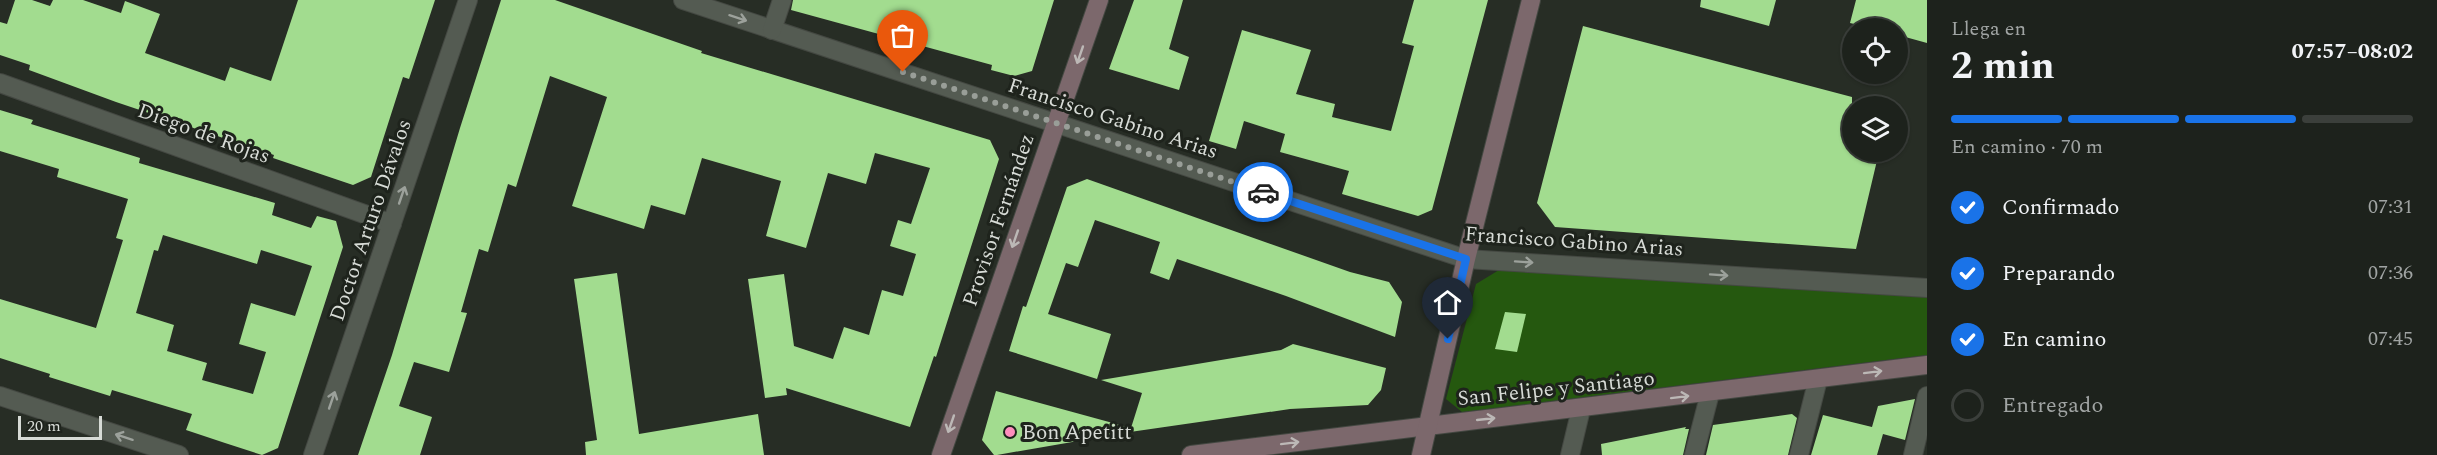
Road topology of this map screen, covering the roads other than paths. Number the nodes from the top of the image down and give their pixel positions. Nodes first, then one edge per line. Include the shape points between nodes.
1 (468, 0) edge
2 (683, 0) edge
3 (782, 0) edge
4 (1099, 0) edge
5 (1531, 0) edge
6 (772, 30) junction
7 (0, 83) edge
8 (1056, 123) junction
9 (392, 224) junction
10 (1466, 259) junction
11 (1927, 288) edge
12 (1927, 365) edge
13 (1818, 379) junction
14 (1710, 393) junction
15 (0, 396) edge
16 (1927, 396) edge
17 (1581, 409) junction
18 (1428, 426) junction
19 (179, 455) edge
20 (313, 455) edge
21 (941, 455) edge
22 (1191, 455) edge
23 (1421, 455) edge
24 (1570, 455) edge
25 (1694, 455) edge
26 (1799, 455) edge
27 (1913, 455) edge

9 -> 1 street, Doctor Arturo Dávalos
2 -> 6 street, Francisco Gabino Arias
3 - 6 street
4 -> 8 street, Provisor Fernández
5 - 10 street
6 - 8 street, Francisco Gabino Arias
7 - 9 street, Diego de Rojas
8 - 10 street, Francisco Gabino Arias
8 -> 21 street, Provisor Fernández
20 -> 9 street, Doctor Arturo Dávalos
10 -> 11 street, Francisco Gabino Arias
10 - 18 street
13 -> 12 street, San Felipe y Santiago
13 - 14 street, San Felipe y Santiago
13 - 26 street
17 -> 14 street, San Felipe y Santiago
14 - 25 street
19 -> 15 street
16 - 27 street
18 -> 17 street, San Felipe y Santiago
17 - 24 street
22 -> 18 street, San Felipe y Santiago
18 - 23 street

